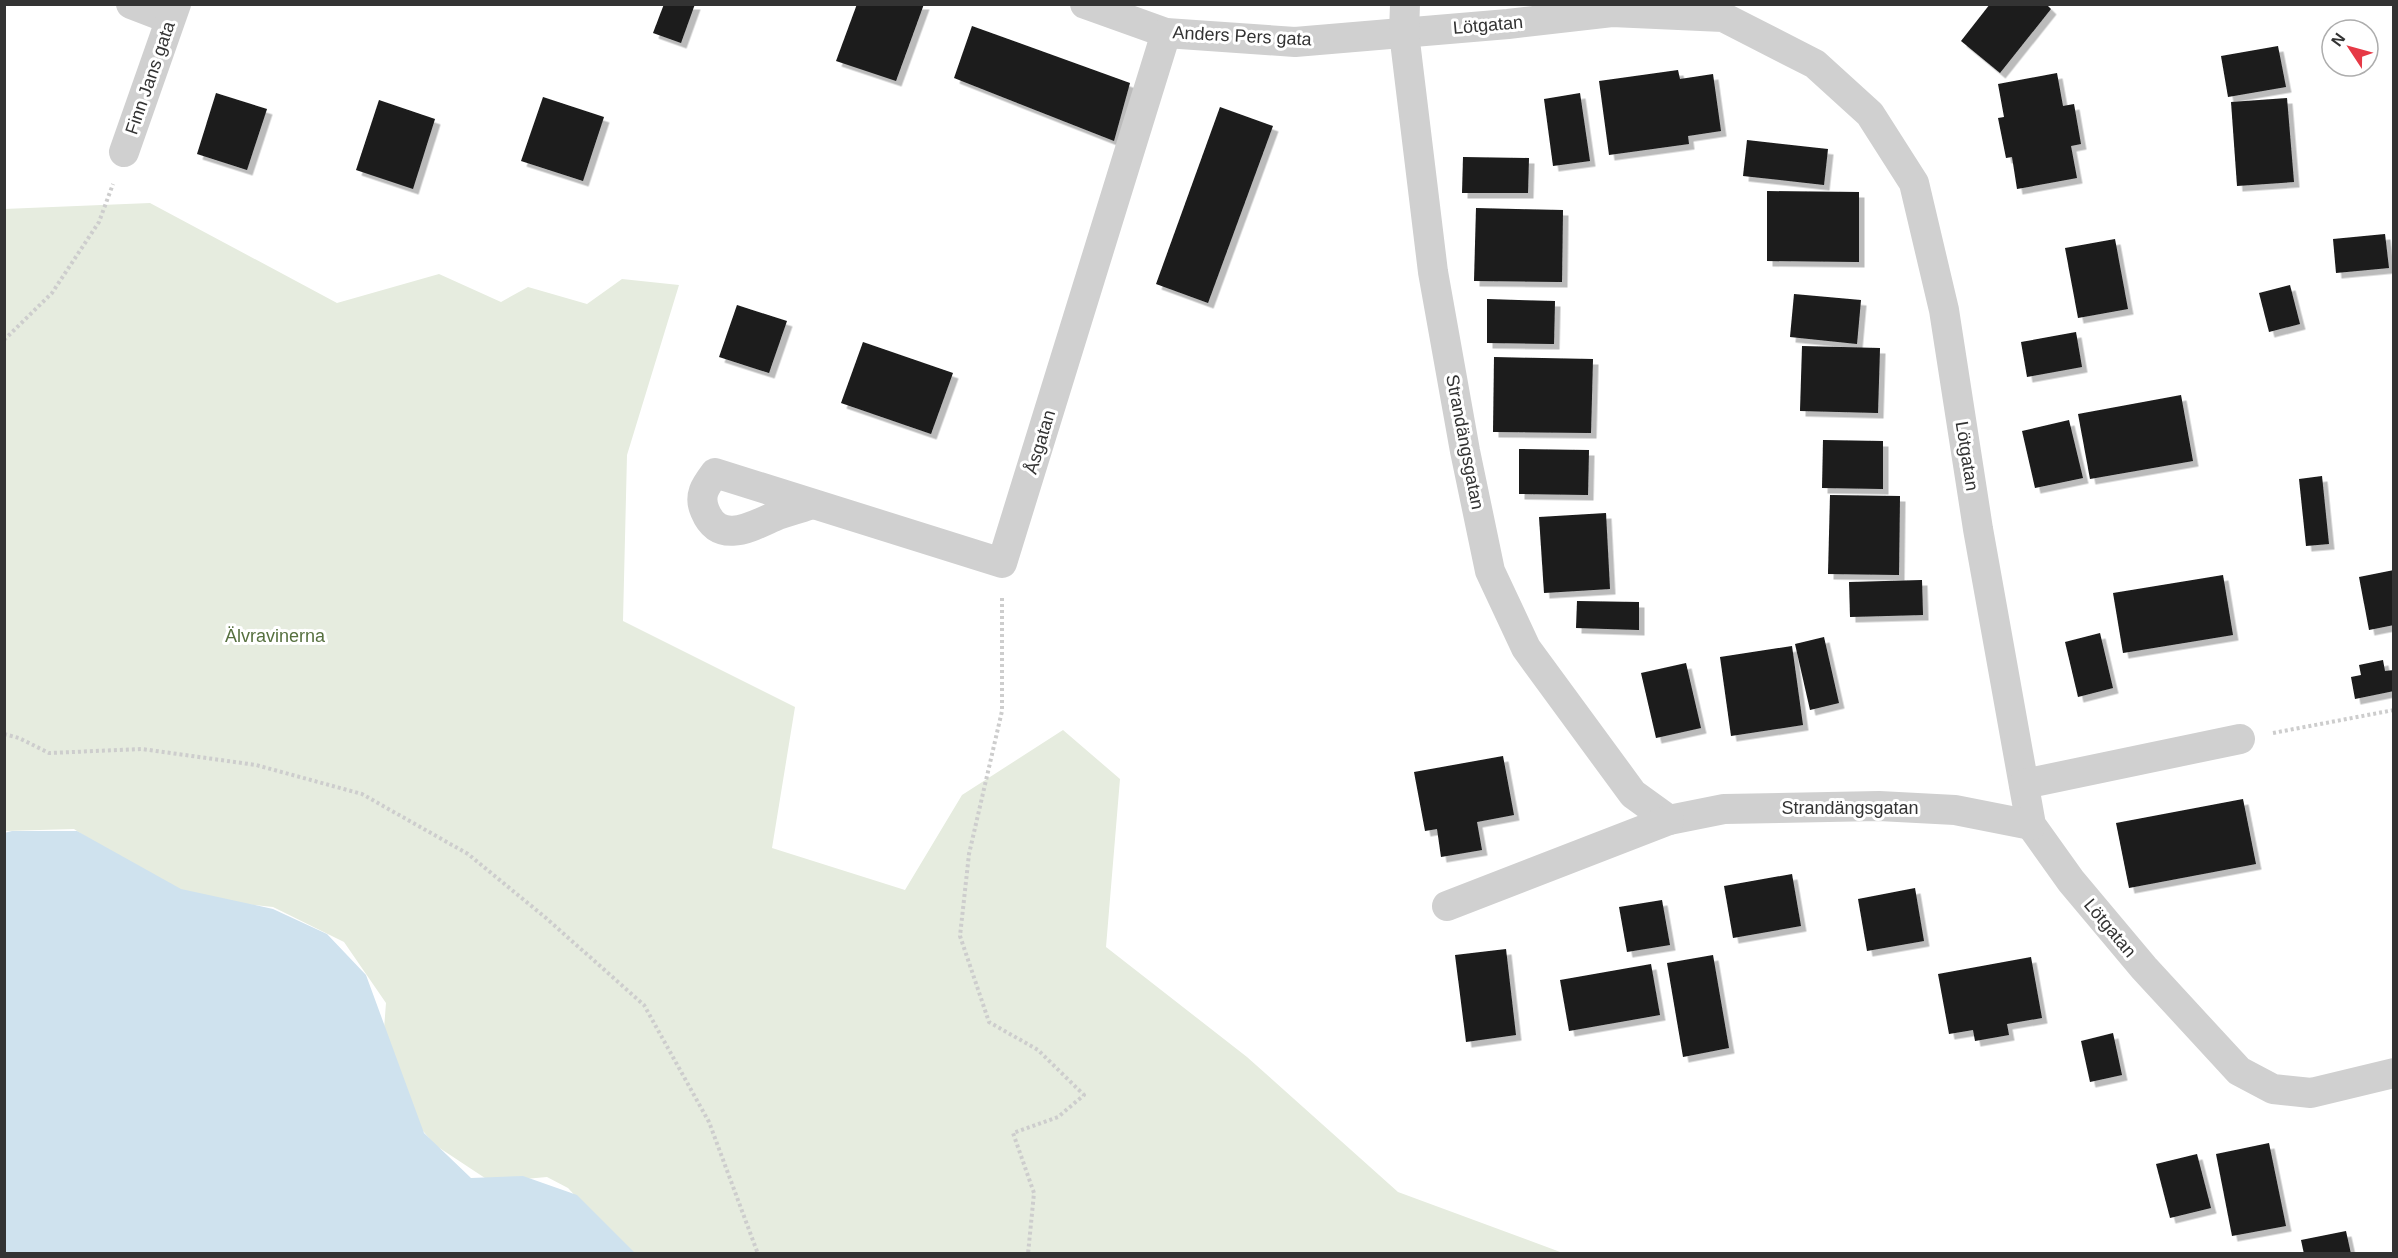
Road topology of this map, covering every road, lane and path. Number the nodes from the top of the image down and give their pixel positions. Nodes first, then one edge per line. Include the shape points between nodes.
1 (131, 4) edge
2 (1085, 4) edge
3 (173, 12) edge
4 (1404, 19) edge
5 (1166, 33) junction
6 (124, 152) joint
7 (4, 340) edge
8 (810, 505) junction
9 (1002, 563) junction
10 (2394, 710) edge
11 (4, 734) edge
12 (2240, 739) joint
13 (2024, 784) junction
14 (1669, 820) junction
15 (2031, 825) junction
16 (1447, 906) dead end
17 (2394, 1073) edge
18 (758, 1254) edge
19 (1028, 1254) edge

1 - 3 street
2 - 5 street, Anders Pers gata
3 - 6 street, Finn Jans gata
4 - 5 street, Anders Pers gata via 1295,42
4 - 13 street, Lötgatan via 1612,12 1723,17 1815,64 1870,114 1914,183 1944,310
4 - 14 street, Strandängsgatan via 1433,272 1490,571 1526,648 1633,794
5 - 9 street, Åsgatan
6 - 7 path via 99,222 52,293
8 - 8 street via 715,472 703,488 702,504 708,519 724,530 747,530
8 - 9 street
9 - 19 path via 1002,711 969,854 960,936 989,1022 1038,1050 1083,1095 1058,1117 1013,1133 1034,1193
10 - 12 path
11 - 18 path via 49,753 142,749 256,765 362,794 468,854 644,1005 710,1122
12 - 13 street
13 - 15 street, Lötgatan
14 - 15 street, Strandängsgatan via 1724,809 1879,806 1955,810
14 - 16 street, Strandängsgatan
15 - 17 street, Lötgatan via 2129,951 2239,1071 2273,1089 2311,1093

